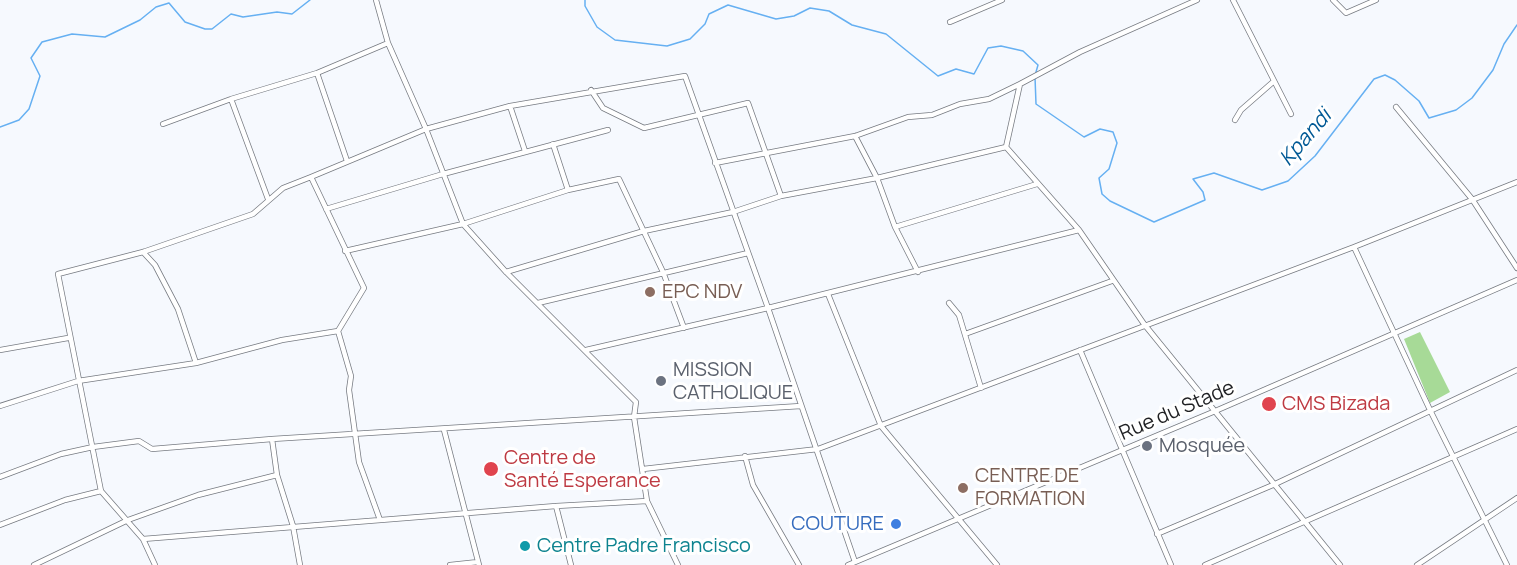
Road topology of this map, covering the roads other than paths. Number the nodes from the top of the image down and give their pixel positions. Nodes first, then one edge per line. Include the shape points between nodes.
1 (376, 0) edge
2 (1002, 0) edge
3 (1197, 0) edge
4 (1233, 0) edge
5 (1333, 0) edge
6 (1376, 0) edge
7 (950, 22) dead end
8 (388, 43) junction
9 (317, 74) junction
10 (1274, 82) junction
11 (1020, 84) junction
12 (591, 90) junction
13 (231, 99) junction
14 (510, 106) junction
15 (1396, 107) dead end
16 (1291, 114) dead end
17 (699, 116) junction
18 (1234, 120) dead end
19 (163, 124) dead end
20 (426, 129) junction
21 (608, 130) dead end
22 (855, 136) junction
23 (553, 144) junction
24 (1006, 147) junction
25 (525, 151) junction
26 (766, 152) junction
27 (347, 160) junction
28 (715, 163) junction
29 (443, 174) junction
30 (311, 177) junction
31 (877, 178) junction
32 (1517, 182) edge
33 (1037, 184) junction
34 (568, 190) junction
35 (781, 196) junction
36 (268, 199) junction
37 (1472, 199) junction
38 (326, 209) junction
39 (734, 213) junction
40 (463, 224) junction
41 (894, 227) junction
42 (1079, 230) junction
43 (644, 231) junction
44 (1354, 247) junction
45 (345, 250) junction
46 (143, 252) junction
47 (748, 253) junction
48 (1517, 268) edge
49 (506, 272) junction
50 (663, 272) junction
51 (918, 272) junction
52 (1517, 280) edge
53 (1112, 281) junction
54 (828, 294) junction
55 (538, 303) junction
56 (949, 303) dead end
57 (768, 308) junction
58 (1144, 324) junction
59 (684, 328) junction
60 (338, 331) junction
61 (965, 334) junction
62 (1394, 334) junction
63 (68, 338) junction
64 (0, 350) edge
65 (586, 350) junction
66 (1080, 350) junction
67 (196, 363) junction
68 (1517, 370) edge
69 (78, 381) junction
70 (981, 388) junction
71 (0, 406) edge
72 (801, 406) junction
73 (1430, 410) junction
74 (1213, 412) junction
75 (634, 417) junction
76 (881, 426) junction
77 (1517, 429) edge
78 (444, 430) junction
79 (356, 434) junction
80 (272, 439) junction
81 (93, 447) junction
82 (818, 449) junction
83 (1120, 451) junction
84 (745, 456) junction
85 (1453, 457) junction
86 (643, 469) junction
87 (277, 475) junction
88 (0, 477) edge
89 (1273, 484) junction
90 (100, 491) junction
91 (1517, 498) edge
92 (647, 501) junction
93 (556, 506) junction
94 (467, 514) junction
95 (958, 519) junction
96 (128, 520) junction
97 (380, 520) junction
98 (1485, 520) junction
99 (1304, 522) junction
100 (0, 525) edge
101 (293, 526) junction
102 (1157, 534) junction
103 (142, 539) junction
104 (855, 562) junction
105 (479, 563) edge
106 (34, 565) edge
107 (155, 565) edge
108 (300, 565) edge
109 (450, 565) edge
110 (571, 565) edge
111 (678, 565) edge
112 (799, 565) edge
113 (848, 565) edge
114 (997, 565) edge
115 (1171, 565) edge
116 (1205, 565) edge
117 (1340, 565) edge
118 (1417, 565) edge
119 (1507, 565) edge

1 - 8 street
2 - 7 street
3 - 11 street via 1080,52
4 - 10 street
5 - 6 street via 1346,13
8 - 9 street
8 - 20 street
9 - 13 street
9 - 27 street
10 - 16 street
10 - 18 street
11 - 22 street via 989,99 960,104 932,115 908,117
11 - 24 street
12 - 14 street
12 - 17 street via 603,108 644,128
12 - 17 street via 685,76
13 - 19 street
13 - 36 street
14 - 20 street
14 - 25 street
15 - 37 street
17 - 26 street via 748,103
17 - 28 street
20 - 27 street
20 - 29 street
21 - 23 street
22 - 26 street
22 - 31 street
23 - 25 street
23 - 34 street
24 - 31 street
24 - 33 street
25 - 29 street
26 - 28 street
26 - 35 street
27 - 30 street
28 - 39 street
29 - 38 street
29 - 40 street
30 - 36 street
30 - 38 street
31 - 35 street
31 - 41 street
32 - 37 street
33 - 41 street
33 - 42 street
34 - 40 street
34 - 43 street via 619,179
35 - 39 street
36 - 46 street via 253,214
37 - 44 street
37 - 48 street
38 - 45 street
39 - 43 street
39 - 47 street
40 - 45 street
40 - 49 street
41 - 51 street
42 - 51 street
42 - 53 street
43 - 49 street
43 - 50 street
44 - 58 street
44 - 62 street
45 - 60 street via 364,288
46 - 63 street via 58,274
46 - 67 street via 155,265 178,309
47 - 50 street
47 - 57 street
49 - 55 street
50 - 55 street
50 - 59 street
51 - 54 street
52 - 62 street, Rue du Stade
53 - 58 street
53 - 61 street
54 - 57 street
54 - 76 street
55 - 65 street
56 - 61 street
57 - 59 street
57 - 72 street
58 - 66 street
58 - 74 street
59 - 65 street
60 - 67 street via 282,340
60 - 79 street via 351,376 349,390
61 - 70 street
62 - 73 street
62 - 74 street, Rue du Stade
63 - 64 street
63 - 69 street
65 - 75 street via 636,402
66 - 70 street
66 - 83 street
67 - 69 street
68 - 73 street
69 - 71 street
69 - 81 street
70 - 76 street
72 - 75 street
72 - 82 street
73 - 85 street
73 - 89 street
74 - 83 street, Rue du Stade
74 - 89 street
75 - 78 street
75 - 86 street
76 - 82 street
76 - 95 street
77 - 85 street
78 - 79 street
78 - 94 street
79 - 80 street
79 - 97 street via 359,462
80 - 81 street via 152,449 138,441
80 - 87 street
81 - 88 street via 61,454
81 - 90 street
82 - 84 street
82 - 104 street
83 - 95 street, Rue du Stade
83 - 102 street
84 - 86 street
84 - 112 street via 753,485
85 - 98 street
85 - 99 street
86 - 92 street
87 - 96 street via 198,495
87 - 101 street
89 - 99 street
89 - 102 street
90 - 96 street
90 - 100 street
91 - 98 street
92 - 93 street
92 - 111 street
93 - 94 street
93 - 110 street
94 - 97 street
94 - 105 street
95 - 104 street, Rue du Stade
95 - 114 street
96 - 103 street
96 - 106 street
97 - 101 street
98 - 118 street
98 - 119 street
99 - 116 street
99 - 117 street
101 - 103 street
101 - 108 street
102 - 115 street
103 - 107 street
104 - 113 street, Rue du Stade
105 - 109 street

